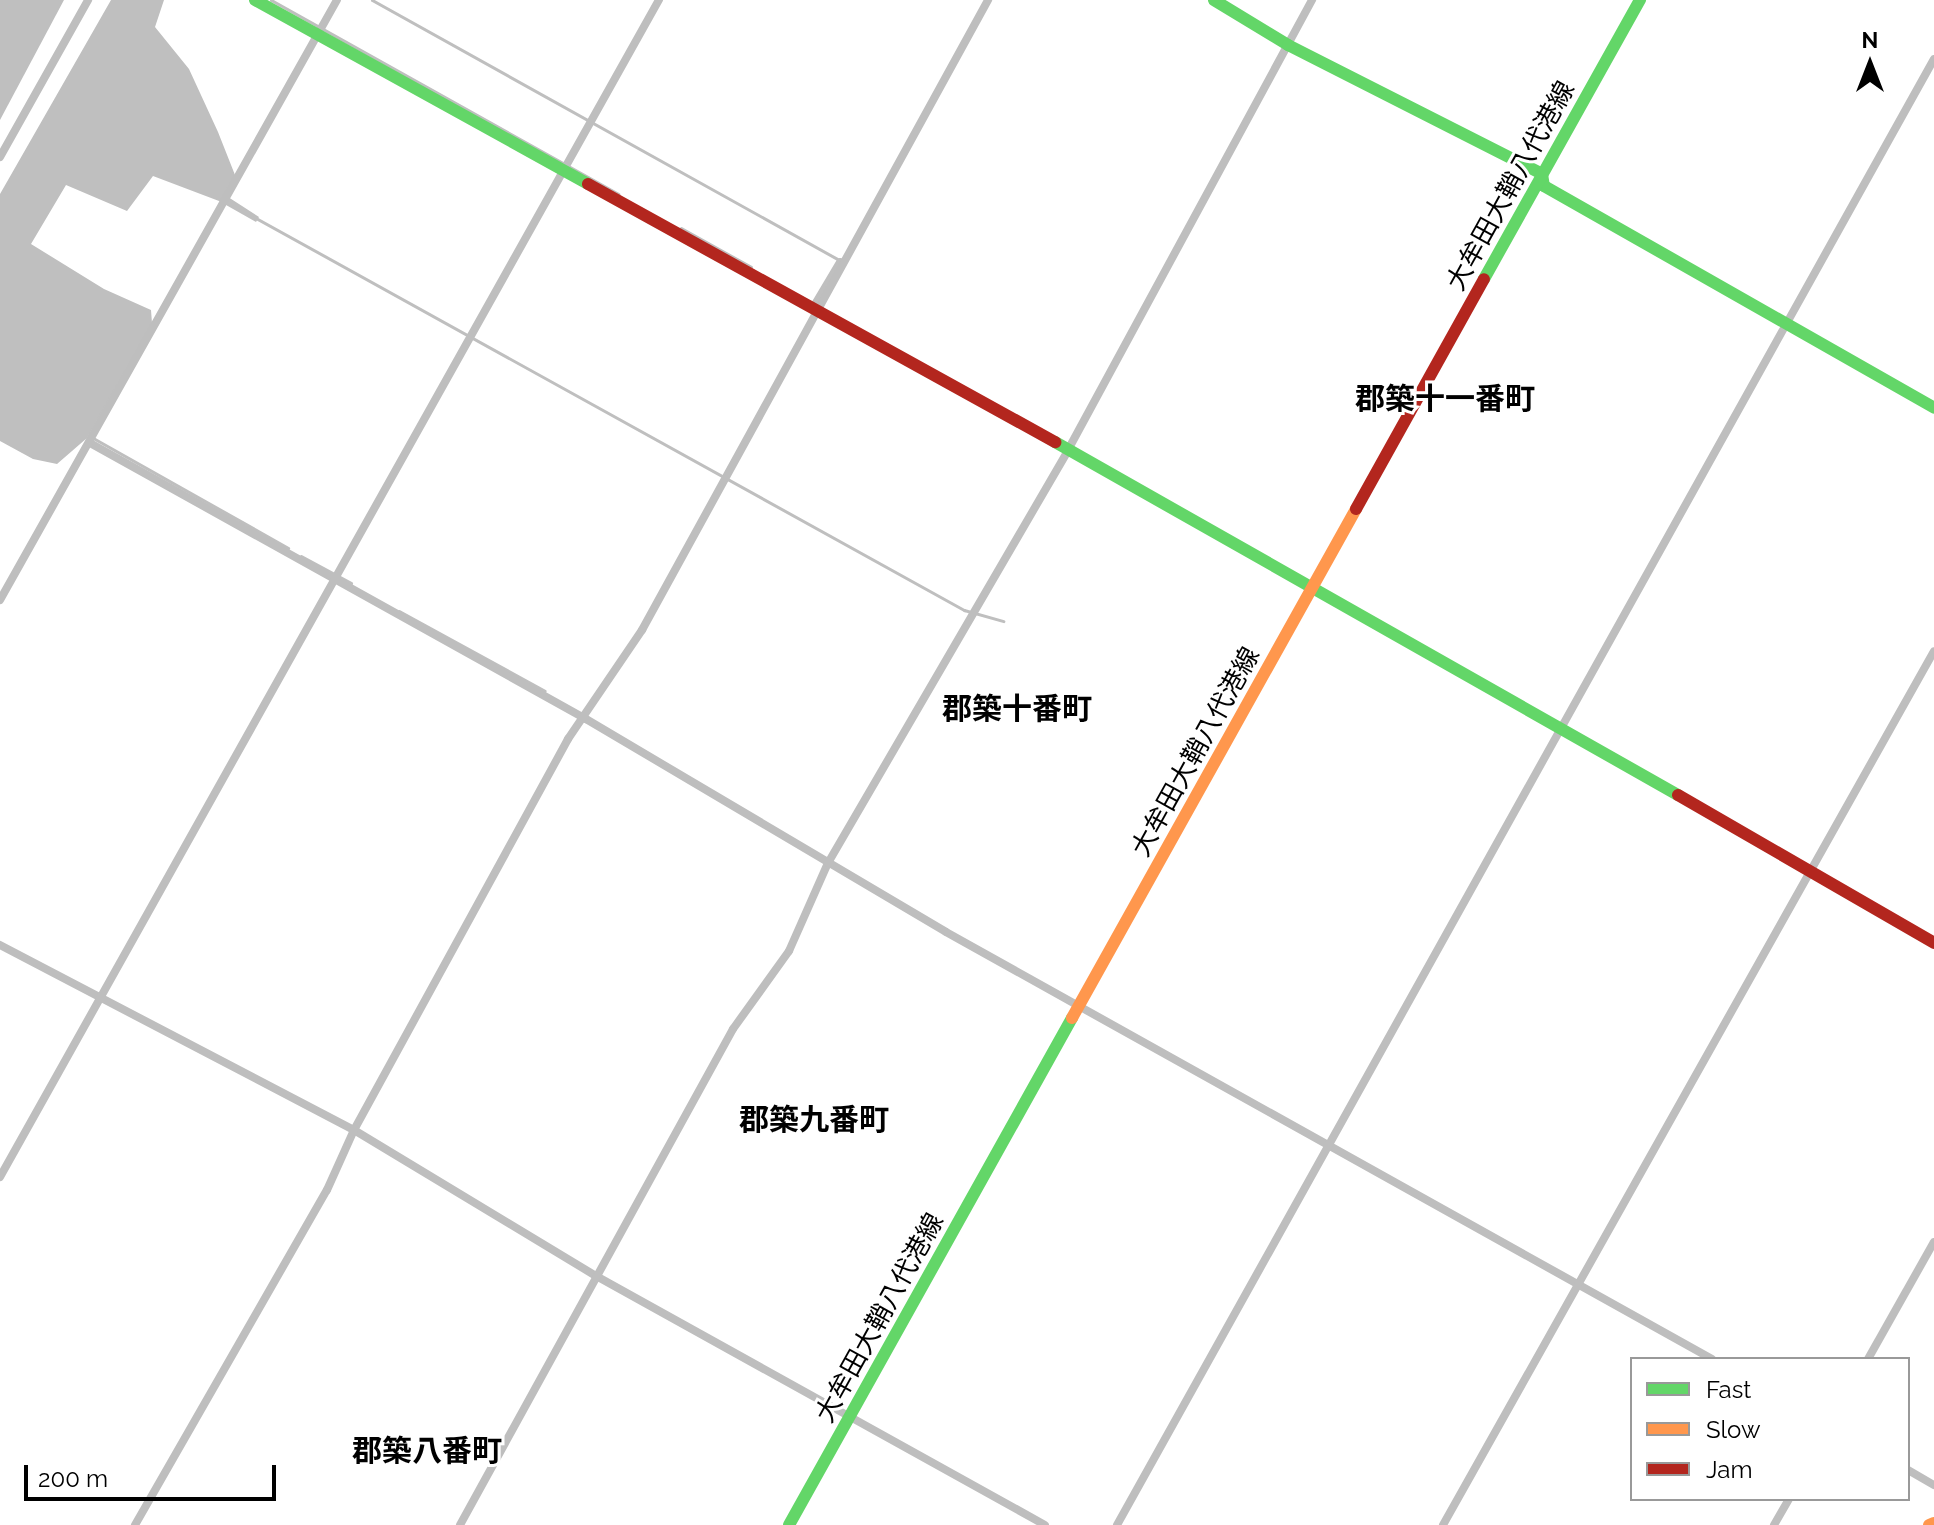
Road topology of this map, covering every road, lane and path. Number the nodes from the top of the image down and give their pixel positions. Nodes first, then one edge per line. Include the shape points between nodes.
1 (88, 0) edge
2 (255, 0) edge
3 (337, 0) edge
4 (659, 0) edge
5 (988, 0) edge
6 (1214, 0) edge
7 (1312, 0) edge
8 (1640, 0) edge
9 (321, 28) junction
10 (1288, 45) junction
11 (1934, 59) edge
12 (0, 157) edge
13 (568, 166) junction
14 (1542, 174) junction
15 (820, 307) junction
16 (1784, 326) junction
17 (1934, 408) edge
18 (92, 439) junction
19 (1068, 450) junction
20 (337, 579) junction
21 (1314, 585) junction
22 (0, 600) edge
23 (1934, 651) edge
24 (586, 719) junction
25 (1564, 728) junction
26 (828, 863) junction
27 (1810, 874) junction
28 (1934, 943) edge
29 (0, 945) edge
30 (96, 999) junction
31 (1079, 1005) junction
32 (354, 1130) junction
33 (1328, 1145) junction
34 (0, 1177) edge
35 (1934, 1242) edge
36 (598, 1277) junction
37 (1579, 1285) junction
38 (1708, 1357) edge
39 (1869, 1357) edge
40 (850, 1416) junction
41 (1910, 1471) edge
42 (1934, 1485) edge
43 (1788, 1501) edge
44 (135, 1525) edge
45 (460, 1525) edge
46 (789, 1525) edge
47 (1045, 1525) edge
48 (1117, 1525) edge
49 (1443, 1525) edge
50 (1774, 1525) edge

1 - 12 street
2 - 9 main road
3 - 9 street
4 - 13 street
5 - 15 street
6 - 10 main road
7 - 10 street
8 - 14 main road, 大牟田大鞘八代港線
9 - 13 main road
9 - 18 street
10 - 14 main road
10 - 19 street
11 - 16 street
13 - 15 main road
13 - 20 street
14 - 16 main road via 1544,186
14 - 21 main road, 大牟田大鞘八代港線
15 - 19 main road
15 - 24 street
16 - 17 main road
16 - 25 street
18 - 20 street
18 - 22 street
19 - 21 main road
19 - 26 street
20 - 24 street
20 - 30 street
21 - 25 main road
21 - 31 main road, 大牟田大鞘八代港線
23 - 27 street
24 - 26 street
24 - 32 street via 568,739
25 - 27 main road
25 - 33 street
26 - 31 street
26 - 36 street via 789,951 733,1029
27 - 28 main road
27 - 37 street
29 - 30 street
30 - 32 street
30 - 34 street
31 - 33 street
31 - 40 main road, 大牟田大鞘八代港線
32 - 36 street
32 - 44 street via 327,1190
33 - 37 street
33 - 48 street
35 - 39 street
36 - 40 street
36 - 45 street
37 - 38 street
37 - 49 street
40 - 46 main road, 大牟田大鞘八代港線
40 - 47 street
41 - 42 street
43 - 50 street

